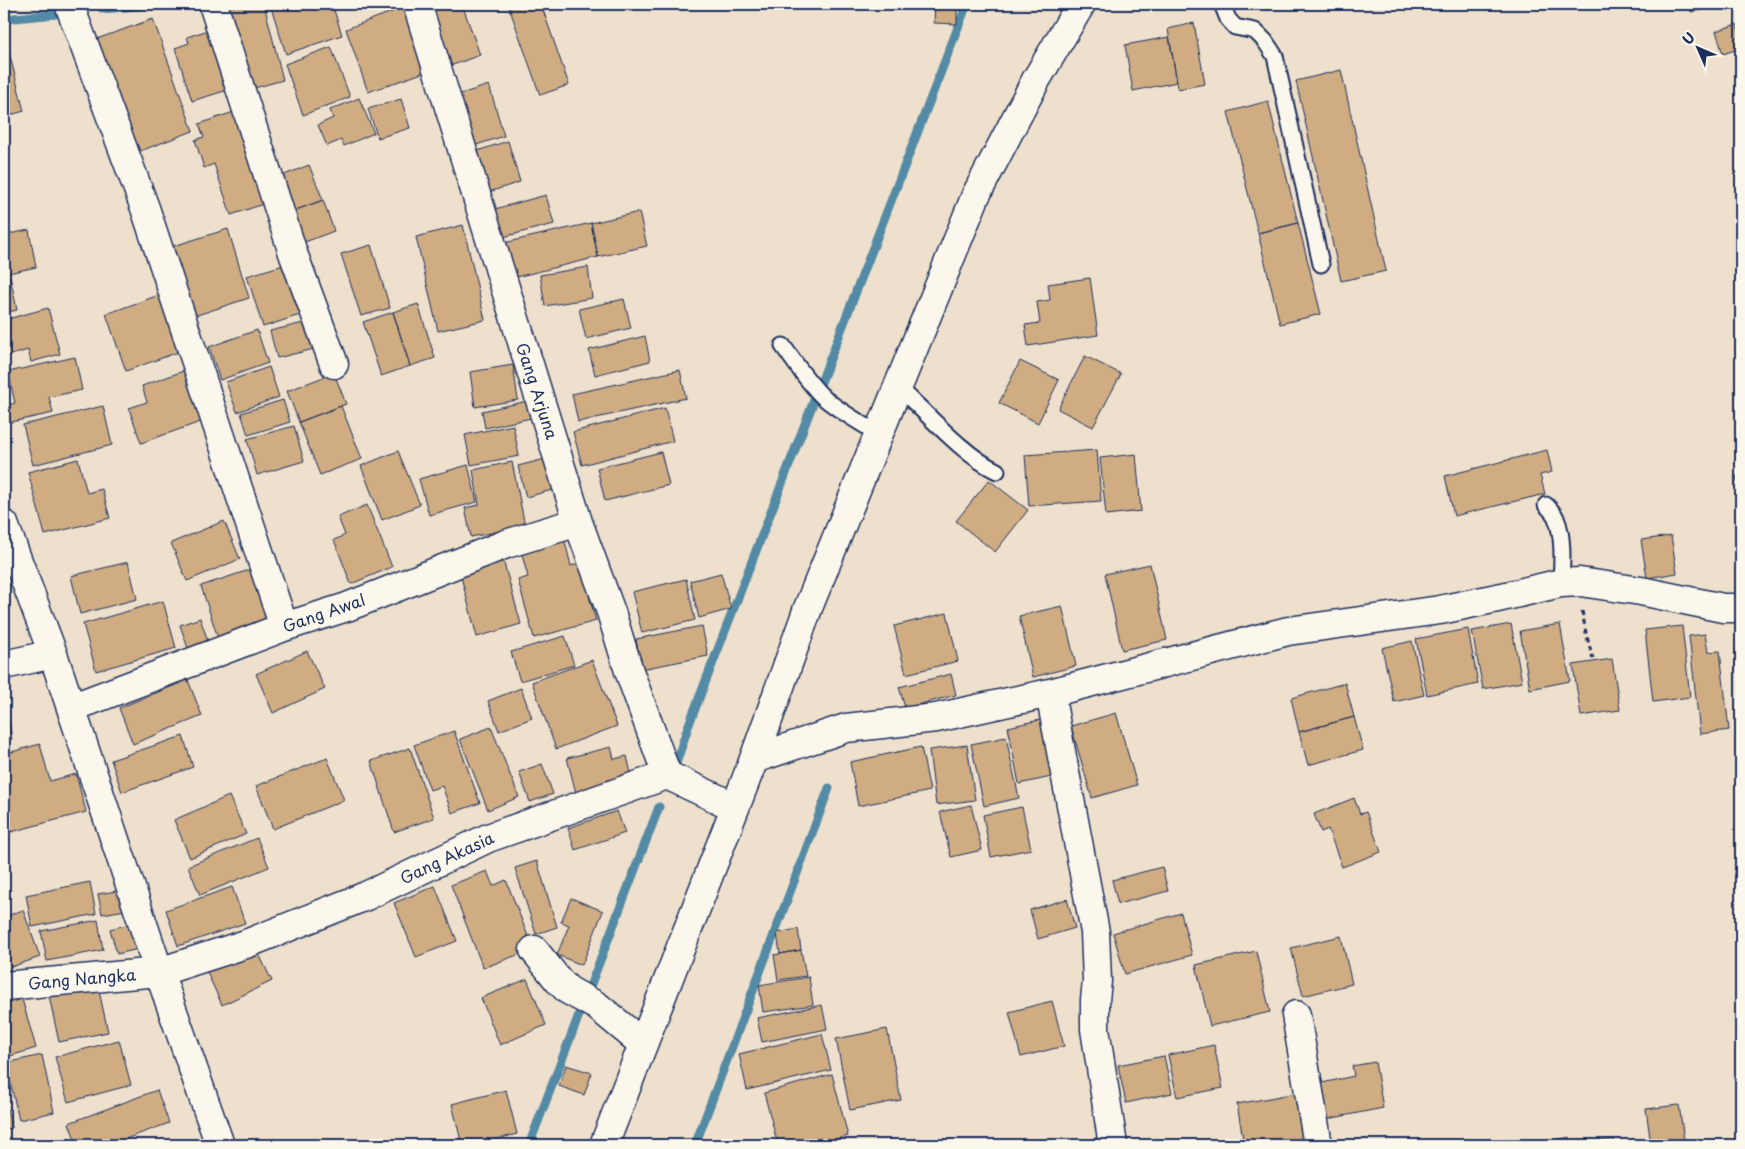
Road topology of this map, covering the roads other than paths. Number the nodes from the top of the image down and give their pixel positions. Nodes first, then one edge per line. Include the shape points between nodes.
1 (69, 4) edge
2 (213, 4) edge
3 (417, 4) edge
4 (1081, 4) edge
5 (1222, 4) edge
6 (1321, 264) dead end
7 (783, 346) dead end
8 (334, 364) dead end
9 (898, 387) junction
10 (879, 434) junction
11 (997, 471) dead end
12 (1546, 505) dead end
13 (578, 522) junction
14 (4, 524) edge
15 (1570, 583) junction
16 (1741, 608) edge
17 (284, 627) junction
18 (53, 654) junction
19 (4, 665) edge
20 (1050, 693) junction
21 (72, 708) junction
22 (754, 759) junction
23 (667, 775) junction
24 (735, 807) junction
25 (534, 950) dead end
26 (159, 972) junction
27 (4, 986) edge
28 (1296, 1015) dead end
29 (643, 1044) junction
30 (220, 1145) edge
31 (604, 1145) edge
32 (1113, 1145) edge
33 (1318, 1145) edge

1 - 17 street via 145,208
2 - 8 street via 294,256
3 - 13 street, Gang Arjuna
4 - 9 street via 1036,80 976,195
5 - 6 lane via 1235,27 1255,31 1275,56
7 - 10 lane via 807,380 824,397
9 - 10 street
9 - 11 lane via 963,447
10 - 22 street via 808,608
12 - 15 lane via 1556,516 1562,559
13 - 17 street, Gang Awal via 506,544 347,607
13 - 23 street, Gang Arjuna
14 - 18 street
15 - 16 street via 1641,591 1723,608
15 - 20 street via 1440,610 1288,631
17 - 21 street, Gang Awal
18 - 19 street
18 - 21 street
20 - 22 street via 936,718 846,728
20 - 32 street via 1095,932 1097,981 1094,1029
21 - 26 street
22 - 24 street
23 - 24 street
23 - 26 street, Gang Akasia via 488,838 366,896 246,944
24 - 29 street
25 - 29 street via 568,990 597,1006
26 - 27 street, Gang Nangka
26 - 30 street
28 - 33 street
29 - 31 street

